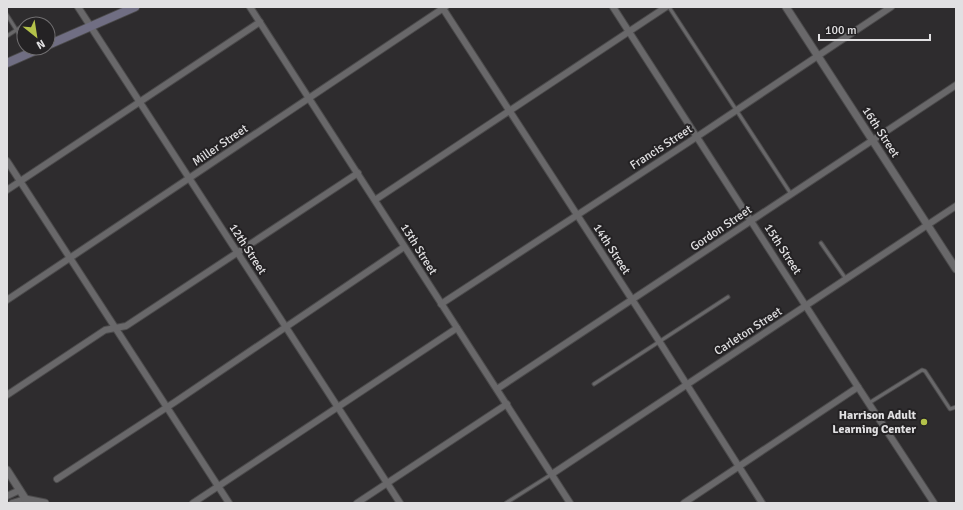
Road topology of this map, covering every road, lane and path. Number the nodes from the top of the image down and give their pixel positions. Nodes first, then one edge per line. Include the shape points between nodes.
1 (78, 7) edge
2 (135, 7) edge
3 (250, 7) edge
4 (443, 7) edge
5 (614, 7) edge
6 (668, 7) edge
7 (786, 7) edge
8 (891, 7) edge
9 (7, 15) edge
10 (260, 22) junction
11 (90, 27) junction
12 (16, 30) joint
13 (630, 32) junction
14 (7, 36) edge
15 (56, 42) edge
16 (19, 56) edge
17 (818, 56) junction
18 (7, 63) edge
19 (956, 85) edge
20 (309, 98) junction
21 (140, 102) junction
22 (737, 109) junction
23 (509, 111) junction
24 (697, 136) junction
25 (873, 140) junction
26 (7, 161) edge
27 (358, 173) junction
28 (190, 178) junction
29 (20, 182) junction
30 (7, 190) edge
31 (791, 194) junction
32 (375, 200) junction
33 (956, 206) edge
34 (578, 215) junction
35 (752, 221) junction
36 (927, 226) junction
37 (821, 243) dead end
38 (404, 247) junction
39 (238, 252) junction
40 (70, 258) junction
41 (956, 269) edge
42 (846, 279) junction
43 (728, 297) dead end
44 (7, 300) edge
45 (632, 300) junction
46 (441, 304) junction
47 (807, 306) junction
48 (286, 327) junction
49 (116, 328) junction
50 (457, 328) junction
51 (659, 341) junction
52 (594, 384) dead end
53 (687, 385) junction
54 (858, 387) junction
55 (497, 389) junction
56 (7, 395) edge
57 (869, 403) junction
58 (507, 404) junction
59 (166, 407) junction
60 (956, 407) edge
61 (338, 408) junction
62 (740, 467) junction
63 (7, 470) edge
64 (552, 474) junction
65 (57, 479) dead end
66 (387, 484) junction
67 (218, 486) junction
68 (20, 490) junction
69 (7, 496) edge
70 (26, 501) edge
71 (12, 503) edge
72 (45, 503) edge
73 (193, 503) edge
74 (228, 503) edge
75 (357, 503) edge
76 (400, 503) edge
77 (506, 503) edge
78 (570, 503) edge
79 (684, 503) edge
80 (762, 503) edge
81 (934, 503) edge

1 - 11 street, 12th Street
2 - 11 main road
3 - 10 street, 13th Street
4 - 20 street, Miller Street
4 - 23 street, 14th Street
5 - 13 street, 15th Street
6 - 13 street
6 - 22 lane
7 - 17 street, 16th Street
8 - 17 street, Francis Street
9 - 12 lane
10 - 20 street, 13th Street
10 - 21 street
11 - 15 main road
11 - 21 street, 12th Street
12 - 14 lane
13 - 23 street
13 - 24 street, 15th Street
16 - 18 main road
17 - 22 street, Francis Street
17 - 25 street, 16th Street
19 - 25 street, Gordon Street
20 - 27 street, 13th Street
20 - 28 street, Miller Street
21 - 28 street, 12th Street
21 - 29 street
22 - 24 street, Francis Street
22 - 31 lane
23 - 32 street
23 - 34 street, 14th Street
24 - 34 street, Francis Street
24 - 35 street, 15th Street
25 - 31 street, Gordon Street
25 - 36 street, 16th Street
26 - 29 street
27 - 32 street, 13th Street
27 - 39 street
28 - 39 street, 12th Street
28 - 40 street, Miller Street
29 - 30 street
29 - 40 street
31 - 35 street, Gordon Street
32 - 38 street, 13th Street
33 - 36 street, Carleton Street
34 - 45 street, 14th Street
34 - 46 street, Francis Street
35 - 45 street, Gordon Street
35 - 47 street, 15th Street
36 - 41 street, 16th Street
36 - 42 street, Carleton Street
37 - 42 lane
38 - 46 street, 13th Street
38 - 48 street
39 - 48 street, 12th Street
39 - 49 street via 126,326
40 - 44 street, Miller Street
40 - 49 street
42 - 47 street, Carleton Street
43 - 51 lane
45 - 51 street, 14th Street
45 - 55 street, Gordon Street
46 - 50 street, 13th Street
47 - 53 street, Carleton Street
47 - 54 street, 15th Street
48 - 59 street
48 - 61 street, 12th Street
49 - 56 street via 105,330
49 - 59 street
50 - 55 street, 13th Street
50 - 61 street
51 - 52 lane
51 - 53 street, 14th Street
53 - 62 street, 14th Street
53 - 64 street, Carleton Street
54 - 57 street, 15th Street
54 - 62 street
55 - 58 street, 13th Street
57 - 60 lane via 922,370 950,409
57 - 81 street, 15th Street
58 - 64 street, 13th Street
58 - 66 street
59 - 65 street
59 - 67 street
61 - 66 street, 12th Street
61 - 67 street
62 - 79 street
62 - 80 street, 14th Street
63 - 68 street
64 - 77 lane
64 - 78 street, 13th Street
66 - 75 street
66 - 76 street, 12th Street
67 - 73 street
67 - 74 street
68 - 69 street
68 - 70 street
70 - 71 street
70 - 72 street

